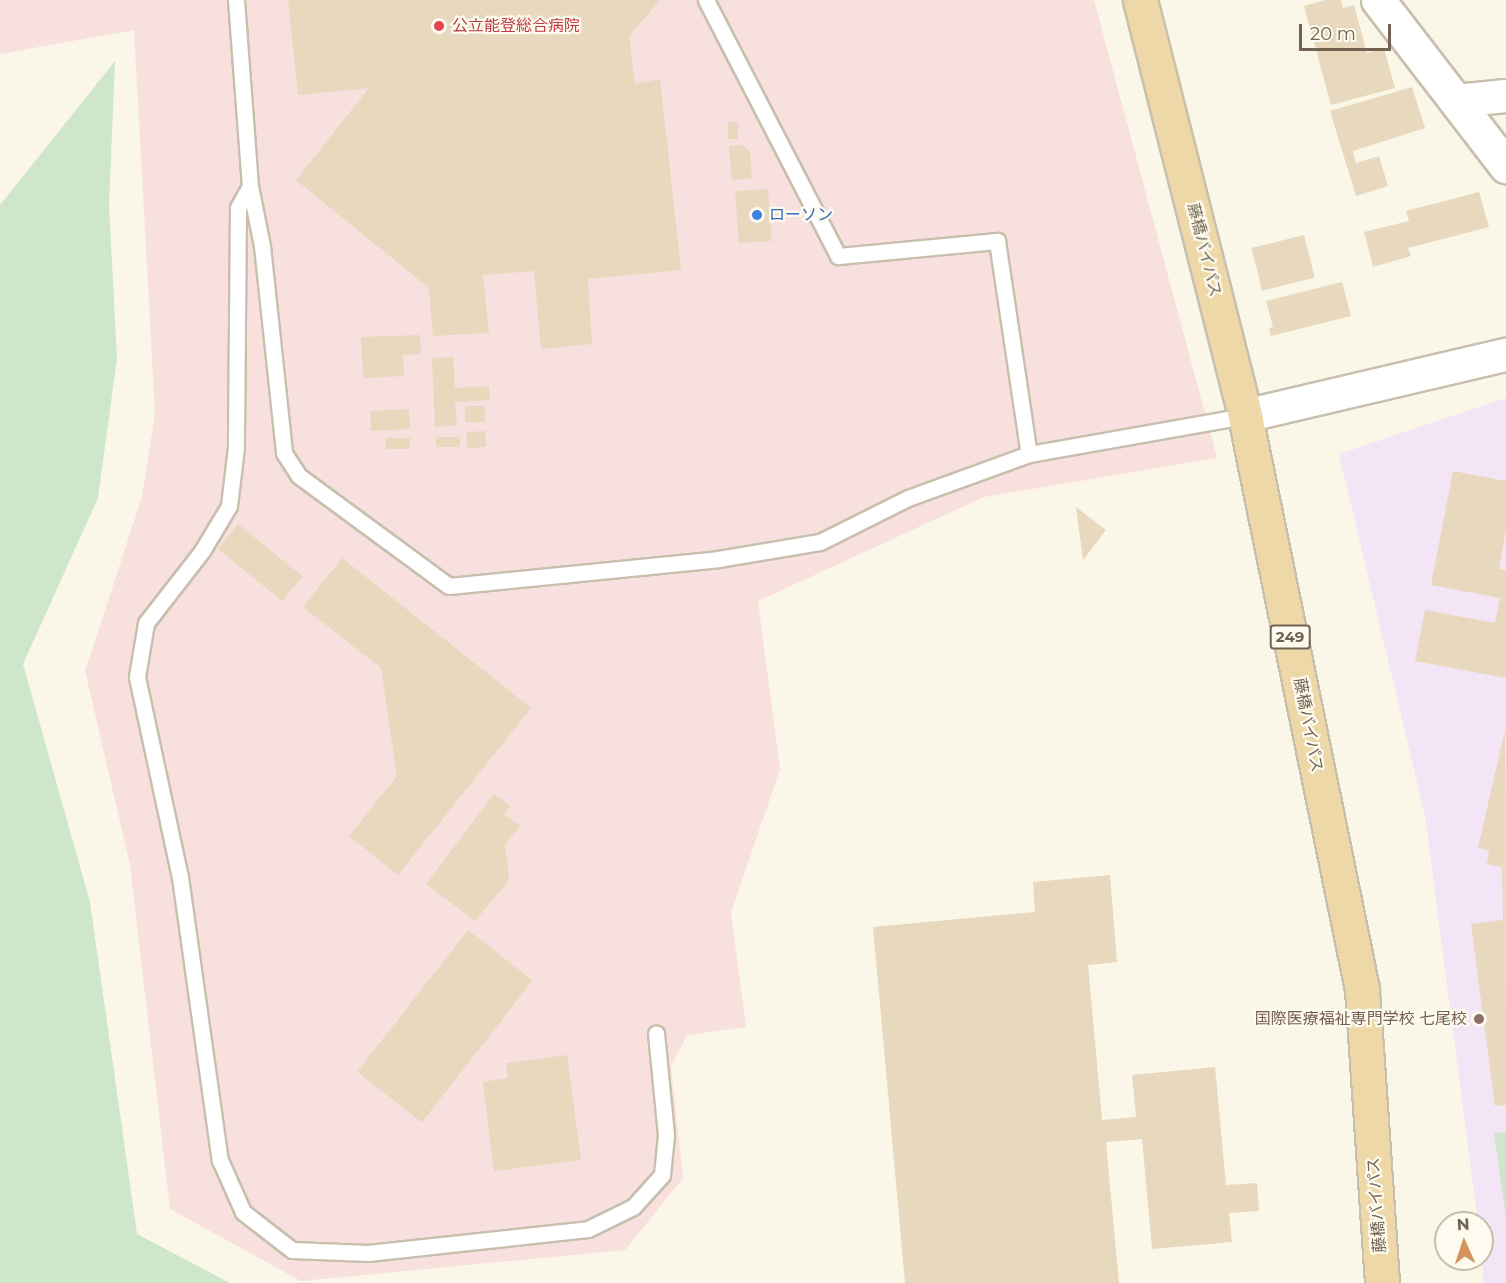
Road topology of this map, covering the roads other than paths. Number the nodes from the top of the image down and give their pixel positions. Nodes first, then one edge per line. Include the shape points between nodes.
1 (236, 0) edge
2 (706, 0) edge
3 (1140, 0) edge
4 (1378, 0) edge
5 (1506, 96) edge
6 (1456, 101) junction
7 (1506, 166) edge
8 (250, 186) junction
9 (1506, 355) edge
10 (1245, 416) junction
11 (1029, 454) junction
12 (656, 1033) dead end
13 (1382, 1283) edge

1 - 8 lane
2 - 11 lane via 838,256 997,241
3 - 10 highway, 藤橋バイパス / 249
4 - 6 street
5 - 6 street
6 - 7 street
8 - 11 lane via 262,246 284,453 299,476 449,586 718,559 820,542 908,498
8 - 12 lane via 238,208 236,447 229,506 202,551 146,623 137,677 180,877 220,1160 243,1212 292,1250 368,1253 588,1229 633,1207 662,1175 666,1135
9 - 10 street
10 - 11 lane
10 - 13 highway, 藤橋バイパス / 249 via 1362,989

